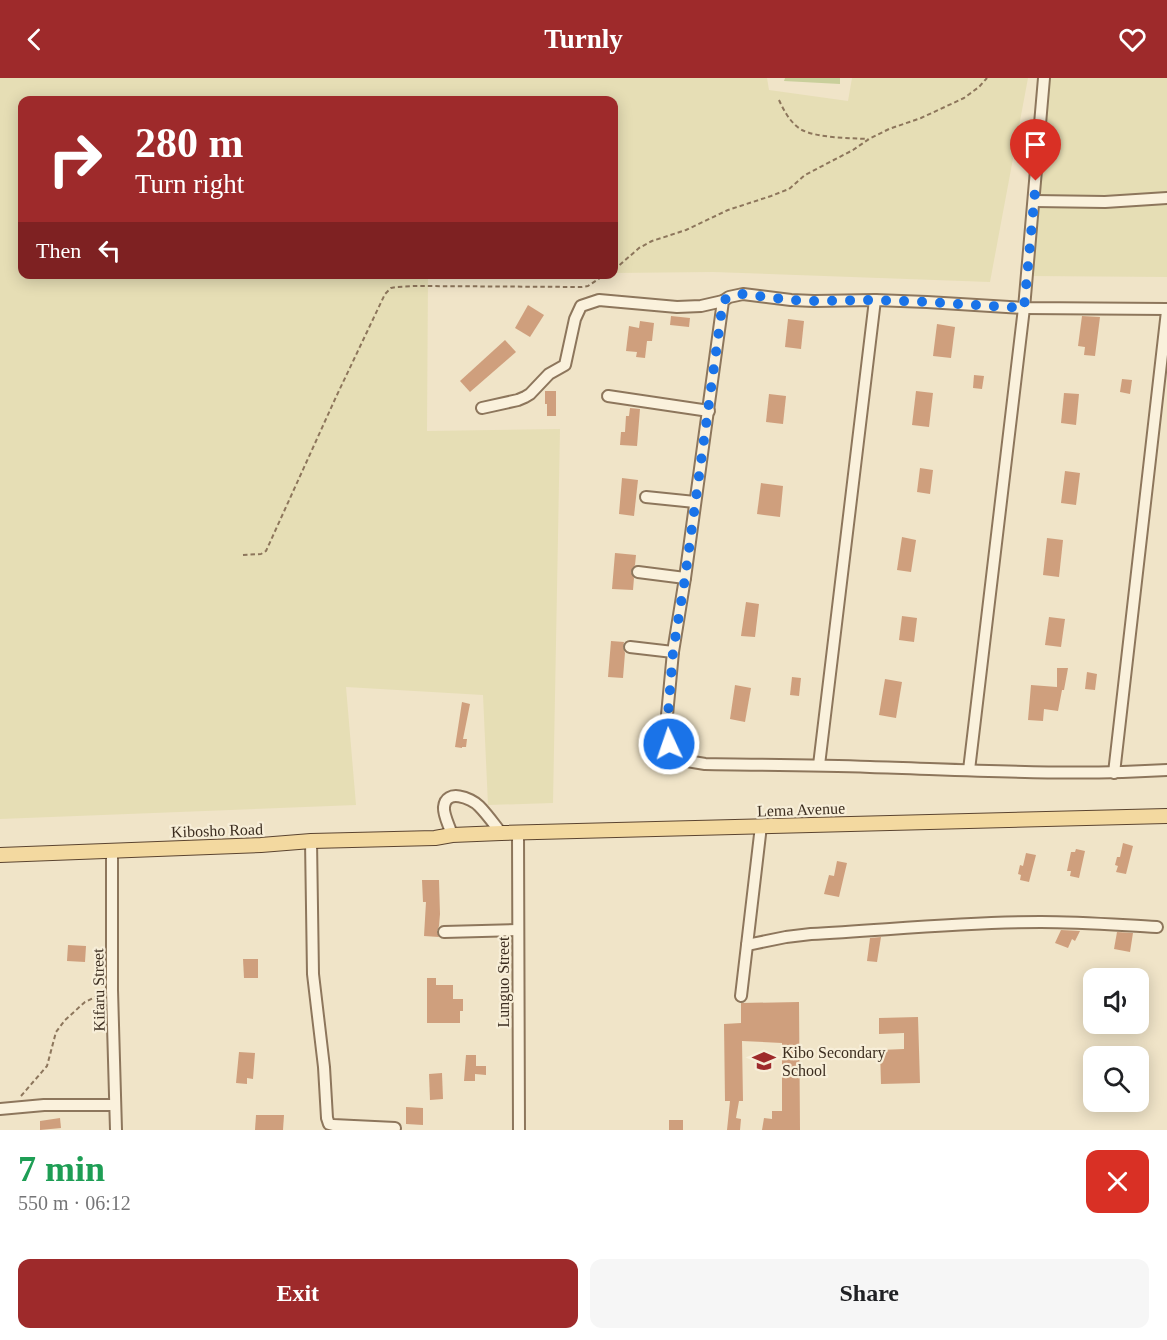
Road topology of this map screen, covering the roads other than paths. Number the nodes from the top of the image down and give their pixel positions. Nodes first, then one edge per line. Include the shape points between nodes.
1 (1044, 78) edge
2 (1167, 198) edge
3 (1034, 201) junction
4 (875, 300) junction
5 (723, 301) junction
6 (1024, 308) junction
7 (1167, 310) edge
8 (608, 396) dead end
9 (482, 408) dead end
10 (709, 411) junction
11 (646, 497) dead end
12 (695, 502) junction
13 (638, 572) dead end
14 (685, 578) junction
15 (630, 647) dead end
16 (673, 652) junction
17 (819, 765) junction
18 (969, 770) junction
19 (1167, 770) edge
20 (1114, 773) junction
21 (1167, 816) edge
22 (760, 826) junction
23 (501, 833) junction
24 (518, 834) junction
25 (452, 835) junction
26 (435, 838) joint
27 (311, 841) junction
28 (112, 850) junction
29 (0, 855) edge
30 (1157, 927) dead end
31 (518, 930) junction
32 (444, 932) dead end
33 (747, 945) junction
34 (741, 996) dead end
35 (116, 1105) junction
36 (5, 1109) edge
37 (395, 1128) dead end
38 (116, 1130) edge
39 (519, 1130) edge

1 - 3 street
2 - 3 street
3 - 6 street
4 - 5 street via 791,300 743,294
4 - 6 street
4 - 17 street
5 - 9 street via 688,307 599,300 581,306 566,365 549,374 525,397
5 - 10 street
6 - 7 street
6 - 18 street
7 - 20 street
8 - 10 street
10 - 12 street
11 - 12 street
12 - 14 street
13 - 14 street
14 - 16 street
15 - 16 street
16 - 17 street via 667,735 676,755 705,764
17 - 18 street
18 - 20 street
19 - 20 street
21 - 22 main road, Lema Avenue
22 - 24 main road, Lema Avenue
22 - 33 street
23 - 24 main road, Lema Avenue
23 - 25 main road, Lema Avenue
23 - 25 street via 479,806 457,796 445,803 444,809
24 - 31 street, Lunguo Street
25 - 26 main road, Lema Avenue
26 - 27 main road, Kibosho Road
27 - 28 main road, Kibosho Road
27 - 37 street via 313,974 327,1118 333,1125
28 - 29 main road, Kibosho Road
28 - 35 street, Kifaru Street
30 - 33 street via 1062,922 975,925 811,934
31 - 32 street
31 - 39 street, Lunguo Street
33 - 34 street
35 - 36 street
35 - 38 street, Kifaru Street

